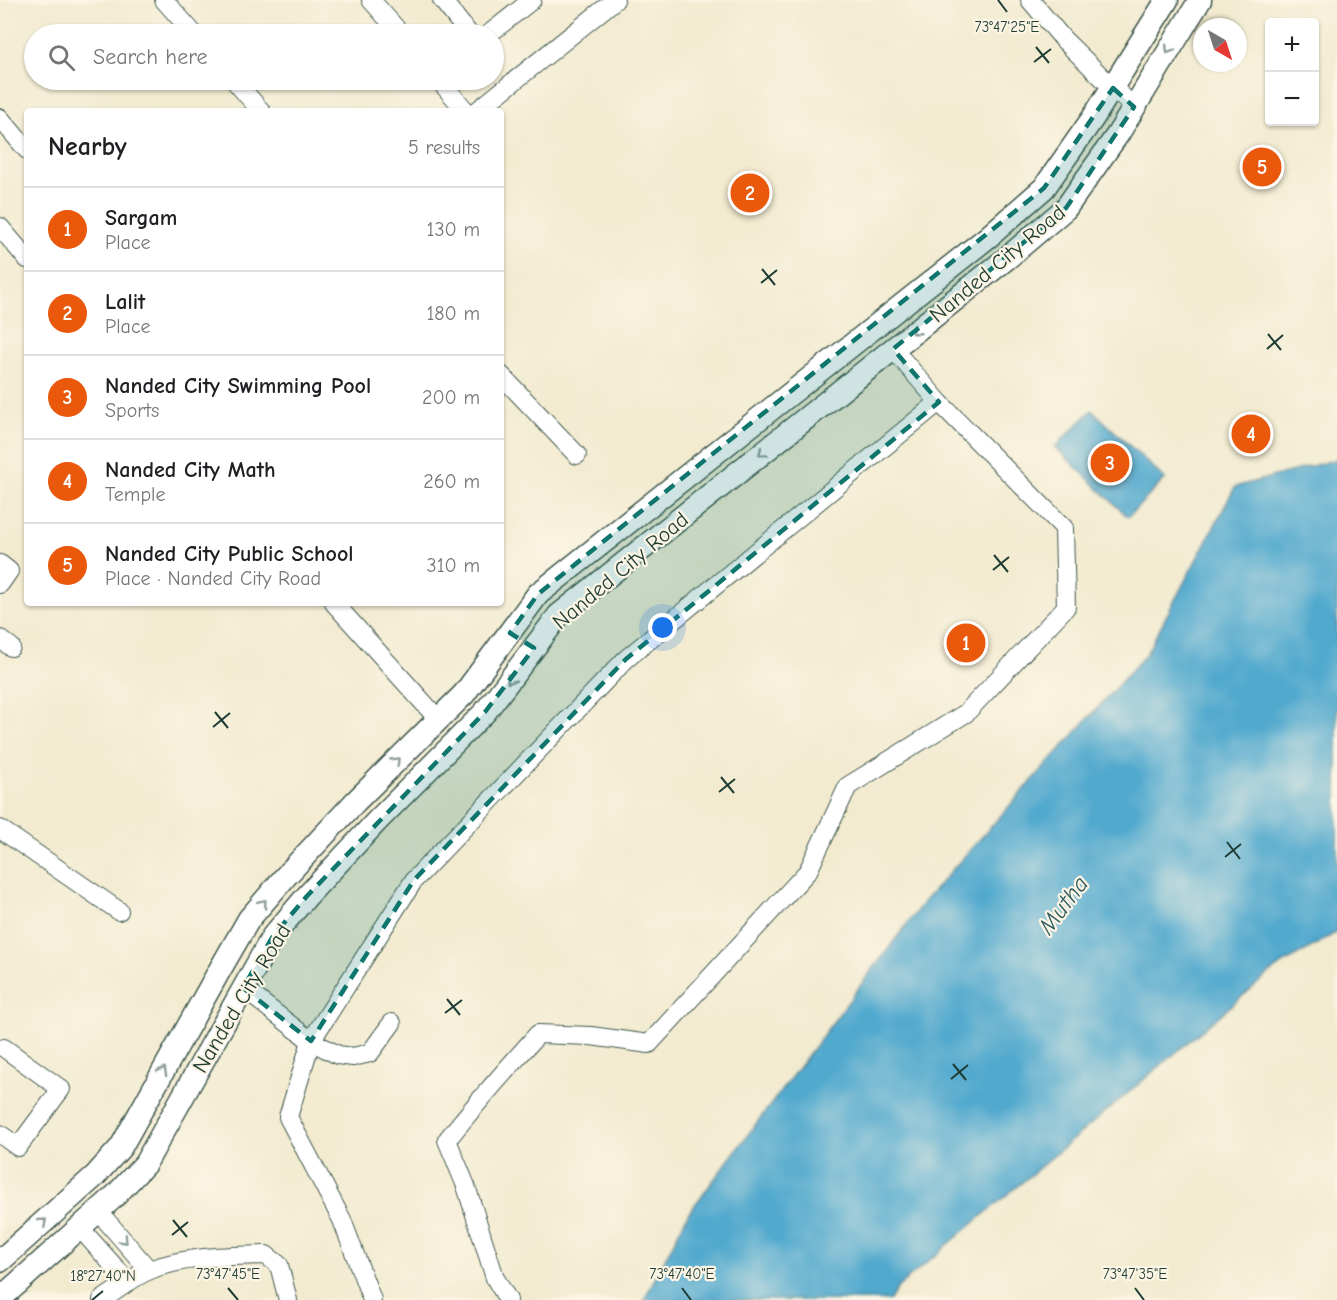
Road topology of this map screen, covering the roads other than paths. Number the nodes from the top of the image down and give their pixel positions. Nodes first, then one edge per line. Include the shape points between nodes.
1 (164, 0) edge
2 (371, 0) edge
3 (442, 0) edge
4 (532, 0) edge
5 (615, 0) edge
6 (1030, 0) edge
7 (1167, 0) edge
8 (1200, 0) edge
9 (186, 24) edge
10 (392, 24) edge
11 (461, 24) edge
12 (502, 24) edge
13 (1113, 88) junction
14 (504, 89) edge
15 (243, 90) edge
16 (448, 90) edge
17 (503, 90) edge
18 (1134, 106) junction
19 (258, 108) edge
20 (463, 108) edge
21 (481, 108) edge
22 (0, 118) edge
23 (24, 146) edge
24 (0, 227) edge
25 (24, 255) edge
26 (893, 349) junction
27 (504, 378) edge
28 (939, 402) junction
29 (577, 455) dead end
30 (0, 564) edge
31 (0, 584) edge
32 (337, 606) edge
33 (510, 633) junction
34 (534, 648) junction
35 (438, 720) junction
36 (0, 829) edge
37 (119, 911) dead end
38 (243, 988) junction
39 (392, 1023) dead end
40 (311, 1041) junction
41 (4, 1048) dead end
42 (0, 1134) edge
43 (98, 1211) junction
44 (80, 1228) junction
45 (0, 1261) edge
46 (149, 1270) junction
47 (123, 1290) edge
48 (0, 1299) edge
49 (102, 1300) edge
50 (288, 1300) edge
51 (372, 1300) edge
52 (508, 1300) edge

1 - 9 street
2 - 10 street
3 - 11 street
4 - 12 street
5 - 14 street
6 - 13 street
7 - 13 street, Nanded City Road
8 -> 18 street, Nanded City Road
13 - 18 street
13 - 33 street, Nanded City Road via 1044,188 988,237 538,594
15 - 19 street
16 - 20 street
17 - 21 street
18 -> 26 street, Nanded City Road via 1066,208
22 - 23 street
24 - 25 street
26 - 28 street
26 -> 34 street, Nanded City Road via 559,615
27 - 29 street
28 - 40 street via 626,659 414,880
28 - 52 street via 1064,528 1065,607 966,713 848,786 808,871 649,1044 538,1034 487,1090 447,1140 495,1278
30 - 31 street via 9,571
32 - 35 street
33 - 34 street
33 - 35 street, Nanded City Road via 464,694
34 -> 38 street, Nanded City Road via 485,712 307,896 273,936
45 -> 35 street, Nanded City Road via 95,1176 121,1147 249,919 348,810
36 - 37 street
38 - 40 street
38 - 43 street, Nanded City Road via 145,1164
39 - 40 street via 370,1053 353,1057 338,1055
40 - 51 street via 288,1118 342,1220
41 - 42 street via 61,1089 18,1147
43 - 44 street, Nanded City Road
43 -> 46 street
44 - 47 street
44 - 48 street, Nanded City Road
46 - 47 street
46 - 50 street via 203,1259 266,1255 279,1266
47 - 49 street

